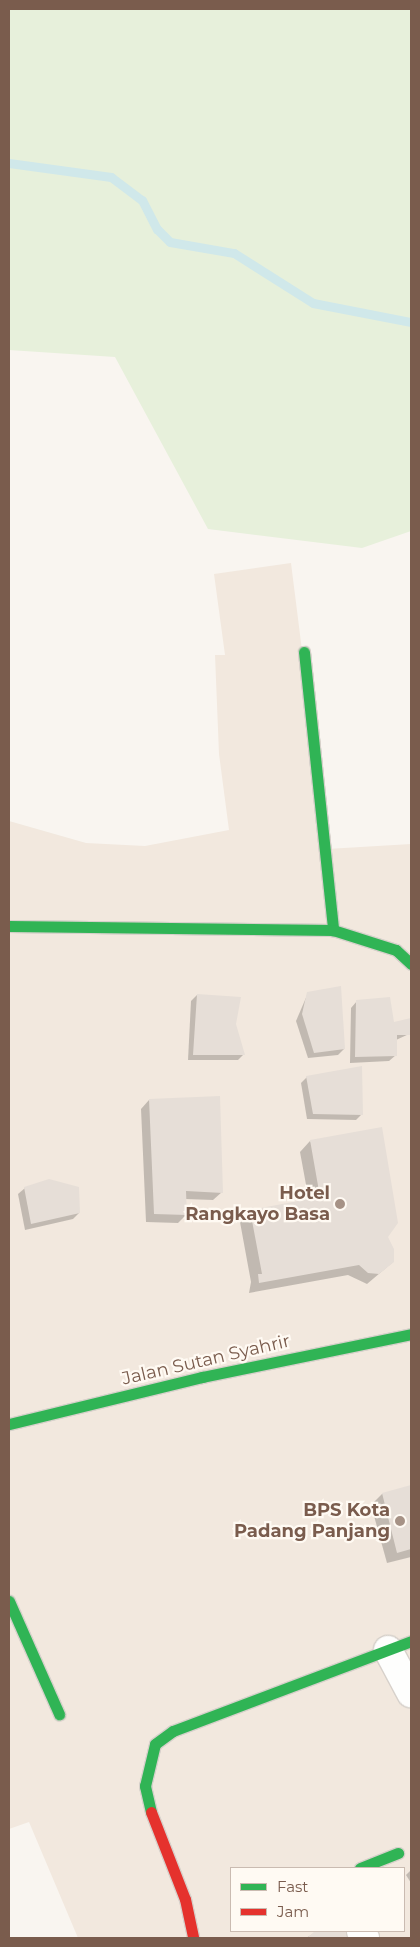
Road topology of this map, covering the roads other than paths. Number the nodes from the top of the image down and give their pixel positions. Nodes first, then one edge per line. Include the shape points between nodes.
1 (304, 652) dead end
2 (9, 926) edge
3 (333, 930) junction
4 (411, 964) edge
5 (411, 1334) edge
6 (9, 1424) edge
7 (9, 1601) edge
8 (400, 1646) edge
9 (411, 1693) edge
10 (59, 1714) dead end
11 (398, 1853) dead end
12 (363, 1867) edge
13 (193, 1938) edge

1 - 3 main road
2 - 3 main road
3 - 4 main road via 396,950
5 - 6 main road, Jalan Sutan Syahrir via 202,1377
7 - 10 main road
8 - 9 street
8 - 13 main road via 173,1731 155,1744 145,1786 151,1814 186,1899
11 - 12 main road

